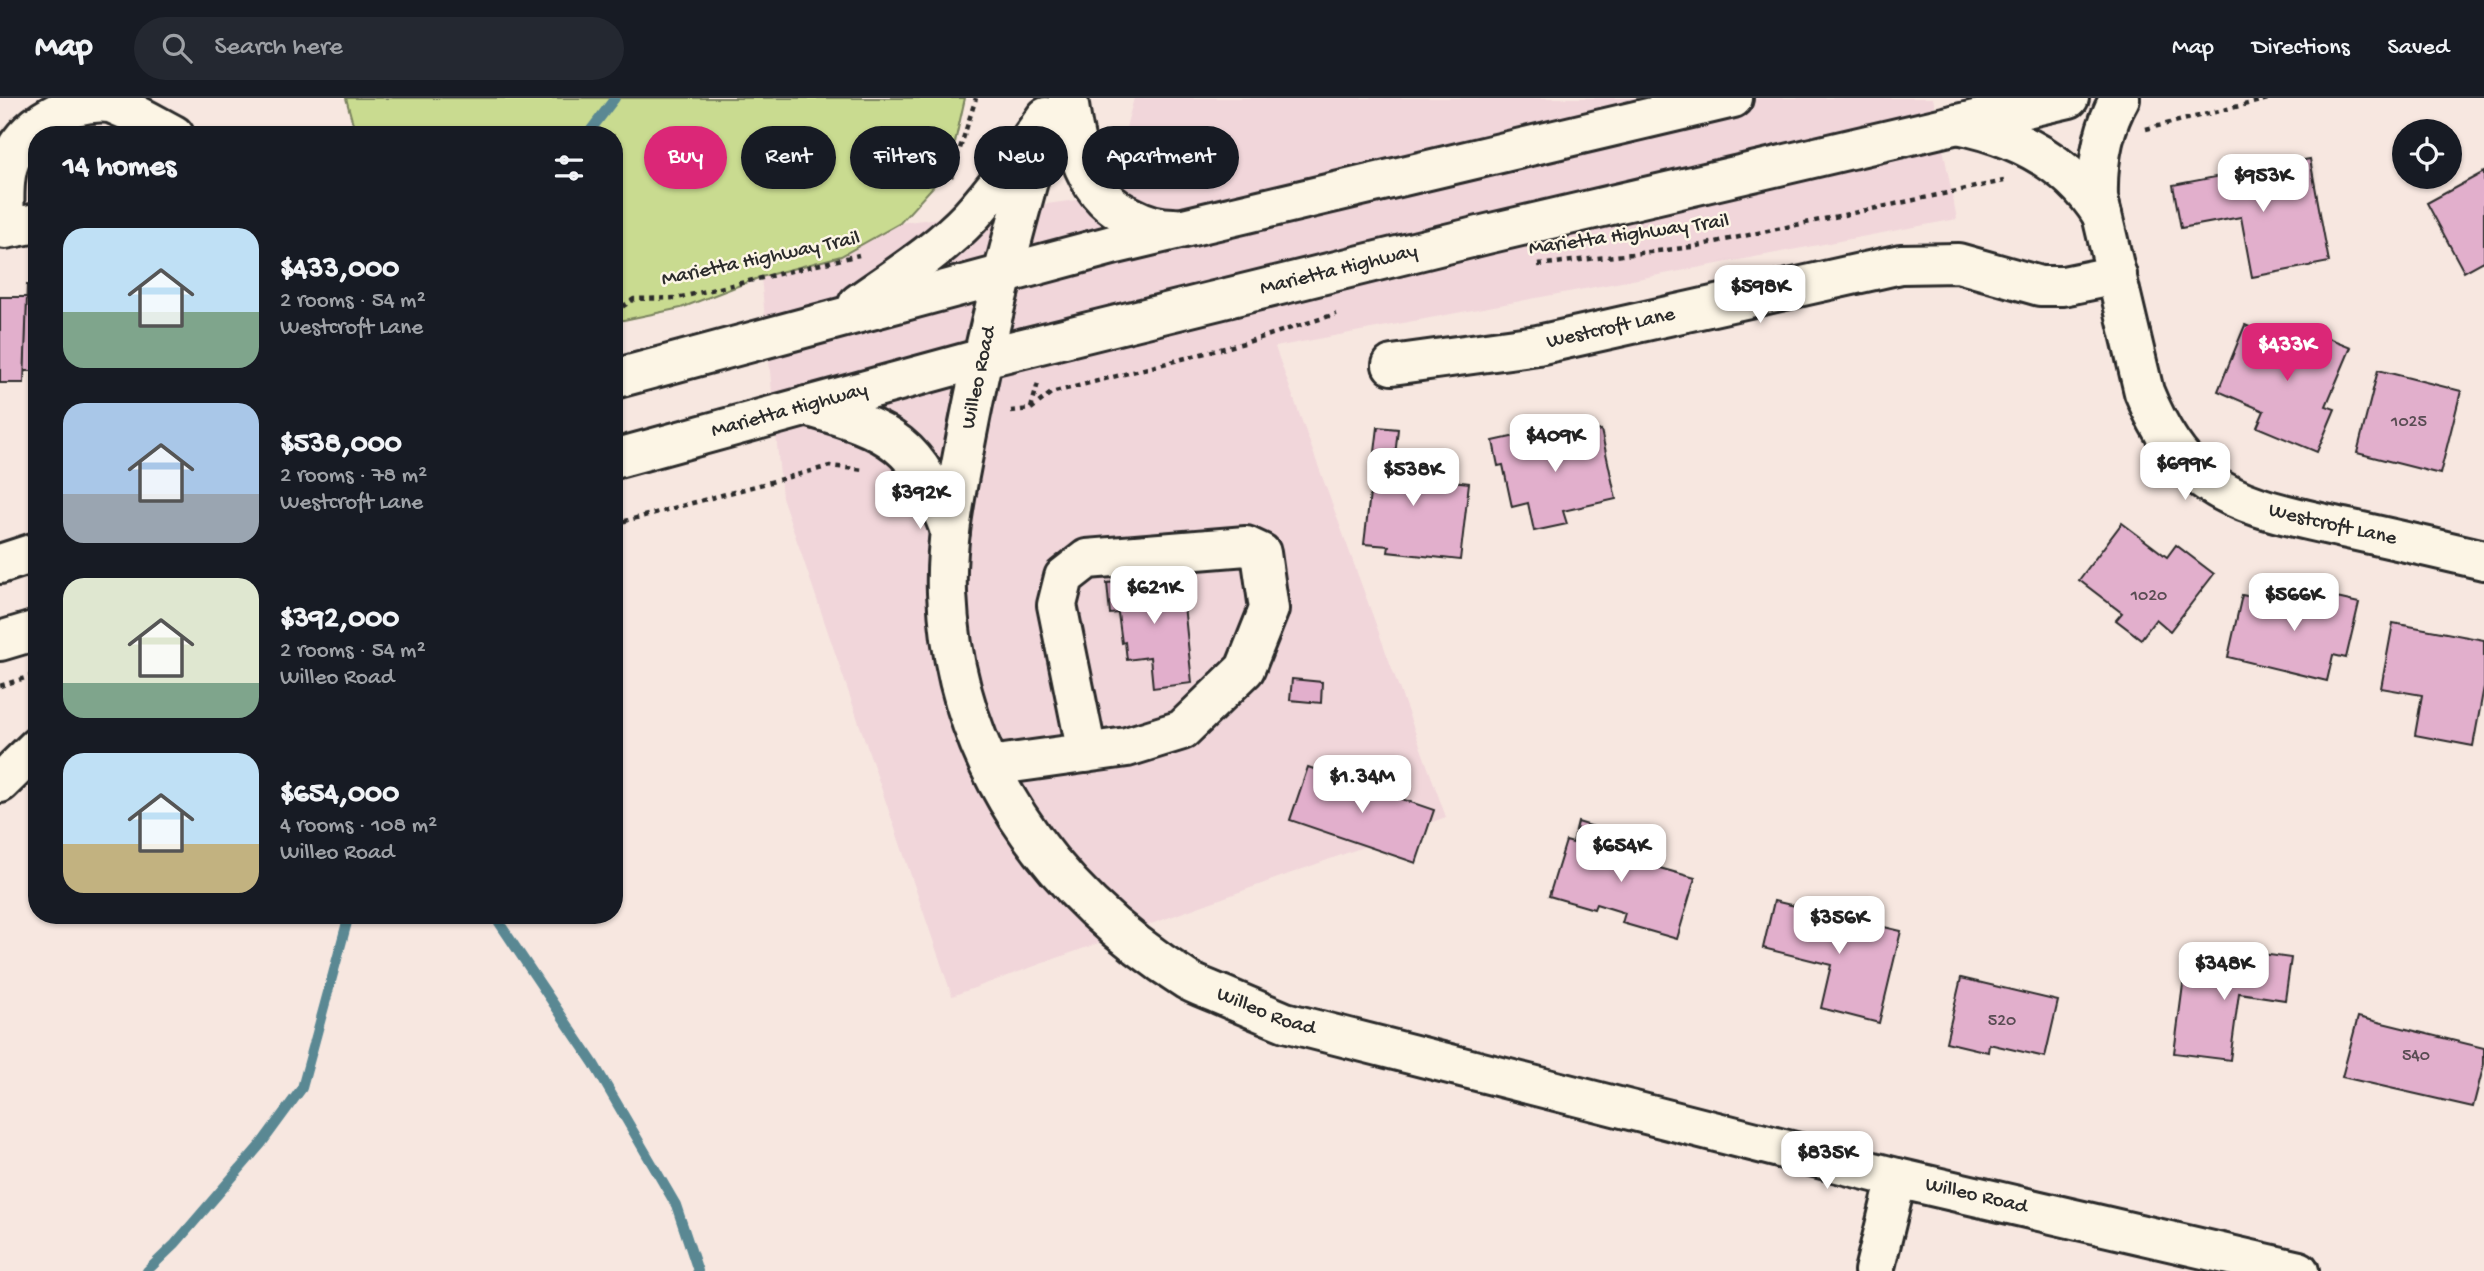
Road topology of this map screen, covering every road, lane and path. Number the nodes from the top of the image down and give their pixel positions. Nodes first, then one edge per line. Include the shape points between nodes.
1 (976, 98) edge
2 (1733, 98) edge
3 (2069, 98) edge
4 (2120, 98) edge
5 (2272, 98) edge
6 (1055, 104) edge
7 (1665, 107) edge
8 (1957, 124) junction
9 (33, 126) edge
10 (156, 126) edge
11 (28, 130) edge
12 (2104, 136) junction
13 (960, 152) edge
14 (2048, 159) junction
15 (2102, 215) junction
16 (28, 225) edge
17 (1183, 228) junction
18 (865, 253) dead end
19 (1535, 265) dead end
20 (1004, 274) junction
21 (2117, 275) junction
22 (623, 306) edge
23 (1348, 310) dead end
24 (839, 318) junction
25 (983, 358) junction
26 (1392, 365) dead end
27 (623, 377) edge
28 (806, 406) junction
29 (1031, 409) dead end
30 (623, 457) edge
31 (870, 471) dead end
32 (623, 522) edge
33 (950, 531) junction
34 (28, 555) edge
35 (2484, 560) edge
36 (0, 564) edge
37 (28, 632) edge
38 (0, 641) edge
39 (28, 677) edge
40 (0, 686) edge
41 (1087, 753) junction
42 (28, 756) edge
43 (990, 766) junction
44 (0, 783) edge
45 (1897, 1178) junction
46 (1874, 1271) edge
47 (2299, 1271) edge

1 - 13 path
2 - 7 main road
3 - 8 main road, Marietta Highway
4 - 12 main road, Westcroft Lane
5 - 12 path
6 - 17 main road via 1091,184 1112,207 1156,227
6 - 20 main road, Willeo Road
6 - 24 main road via 1009,169 954,232
7 - 17 main road
8 - 14 main road, Westcroft Lane via 2005,136
8 - 25 main road, Marietta Highway
9 - 10 main road via 64,106 84,101 108,102
11 - 16 main road via 6,173 5,229
12 - 15 main road, Westcroft Lane via 2098,175
14 - 15 main road, Westcroft Lane via 2080,186
14 - 19 path, Marietta Highway Trail via 2026,176 1692,247
15 - 21 main road, Westcroft Lane
17 - 20 main road
18 - 22 path, Marietta Highway Trail via 677,298 634,299
20 - 24 main road
20 - 25 main road, Willeo Road
21 - 26 main road, Westcroft Lane via 2040,286 1958,263 1901,264 1538,345
21 - 35 main road, Westcroft Lane via 2144,392 2156,422 2179,456 2203,478 2233,497 2270,511
23 - 29 path via 1244,343 1051,393
24 - 27 main road
25 - 28 main road, Marietta Highway
25 - 33 main road, Willeo Road
28 - 30 main road, Marietta Highway
28 - 33 main road via 854,420 897,442 917,461
31 - 32 path via 830,466
33 - 43 main road, Willeo Road via 947,591 958,672 976,736
34 - 36 main road
37 - 38 main road
39 - 40 path
41 - 41 main road via 1127,747 1182,730 1245,669 1269,609 1261,553 1246,545 1087,559 1064,577 1057,604
41 - 43 main road
42 - 44 main road
43 - 45 main road, Willeo Road via 1009,804 1051,865 1102,918 1189,981 1285,1022
45 - 46 main road
45 - 47 main road, Willeo Road

